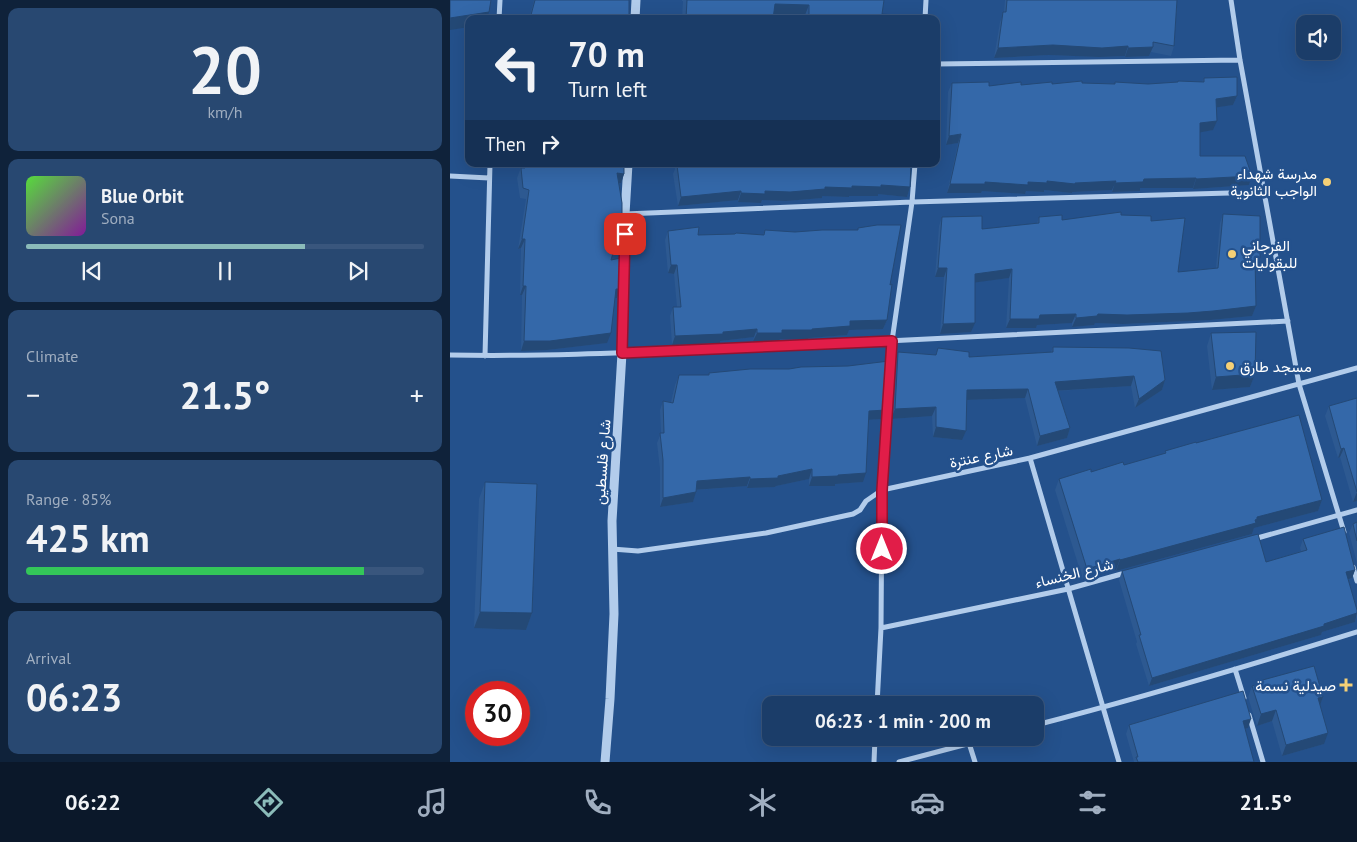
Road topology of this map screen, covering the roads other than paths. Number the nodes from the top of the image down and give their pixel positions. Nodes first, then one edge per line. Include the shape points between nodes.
1 (500, 0) edge
2 (636, 0) edge
3 (926, 0) edge
4 (1231, 0) edge
5 (499, 15) edge
6 (635, 15) edge
7 (925, 15) edge
8 (1240, 60) junction
9 (940, 64) edge
10 (490, 167) edge
11 (628, 167) edge
12 (915, 167) edge
13 (450, 176) edge
14 (489, 178) junction
15 (1265, 192) junction
16 (912, 202) junction
17 (625, 214) junction
18 (1288, 321) junction
19 (892, 341) junction
20 (622, 353) junction
21 (450, 355) edge
22 (485, 356) junction
23 (1357, 368) edge
24 (1299, 384) junction
25 (1030, 458) junction
26 (882, 490) junction
27 (1357, 510) edge
28 (1340, 515) junction
29 (1344, 534) edge
30 (1246, 541) edge
31 (612, 549) junction
32 (1352, 562) edge
33 (1134, 571) edge
34 (1357, 581) edge
35 (1068, 588) junction
36 (881, 628) junction
37 (1357, 632) edge
38 (1235, 669) junction
39 (877, 696) edge
40 (1103, 708) junction
41 (1044, 723) edge
42 (875, 746) edge
43 (959, 746) edge
44 (971, 746) edge
45 (605, 762) edge
46 (874, 762) edge
47 (899, 762) edge
48 (975, 762) edge
49 (1119, 762) edge
50 (1264, 762) edge

1 - 5 street
2 - 6 street
3 - 7 street
4 - 8 street
8 - 9 street
8 - 15 street
10 - 14 street
11 - 17 street, شارع فلسطين
12 - 16 street
13 - 14 street
14 - 22 street
15 - 16 street
15 - 18 street
16 - 17 street
16 - 19 street
17 - 20 street, شارع فلسطين
18 - 19 street
18 - 24 street
19 - 20 street
19 - 26 street
20 - 22 street
20 - 31 street, شارع فلسطين
21 - 22 street
23 - 24 street, شارع عنترة
24 - 25 street, شارع عنترة
24 - 28 street
25 - 26 street, شارع عنترة
25 - 35 street
26 - 31 street, شارع عنترة via 866,501 860,510 830,520 766,533 638,551
26 - 36 street
27 - 28 street
28 - 29 street
28 - 30 street
31 - 45 street, شارع فلسطين via 614,614
32 - 34 street
33 - 35 street, شارع الخنساء
35 - 36 street, شارع الخنساء
35 - 40 street
36 - 39 street
37 - 38 street
38 - 40 street
38 - 50 street
40 - 41 street
40 - 49 street
42 - 46 street
43 - 47 street
44 - 48 street

